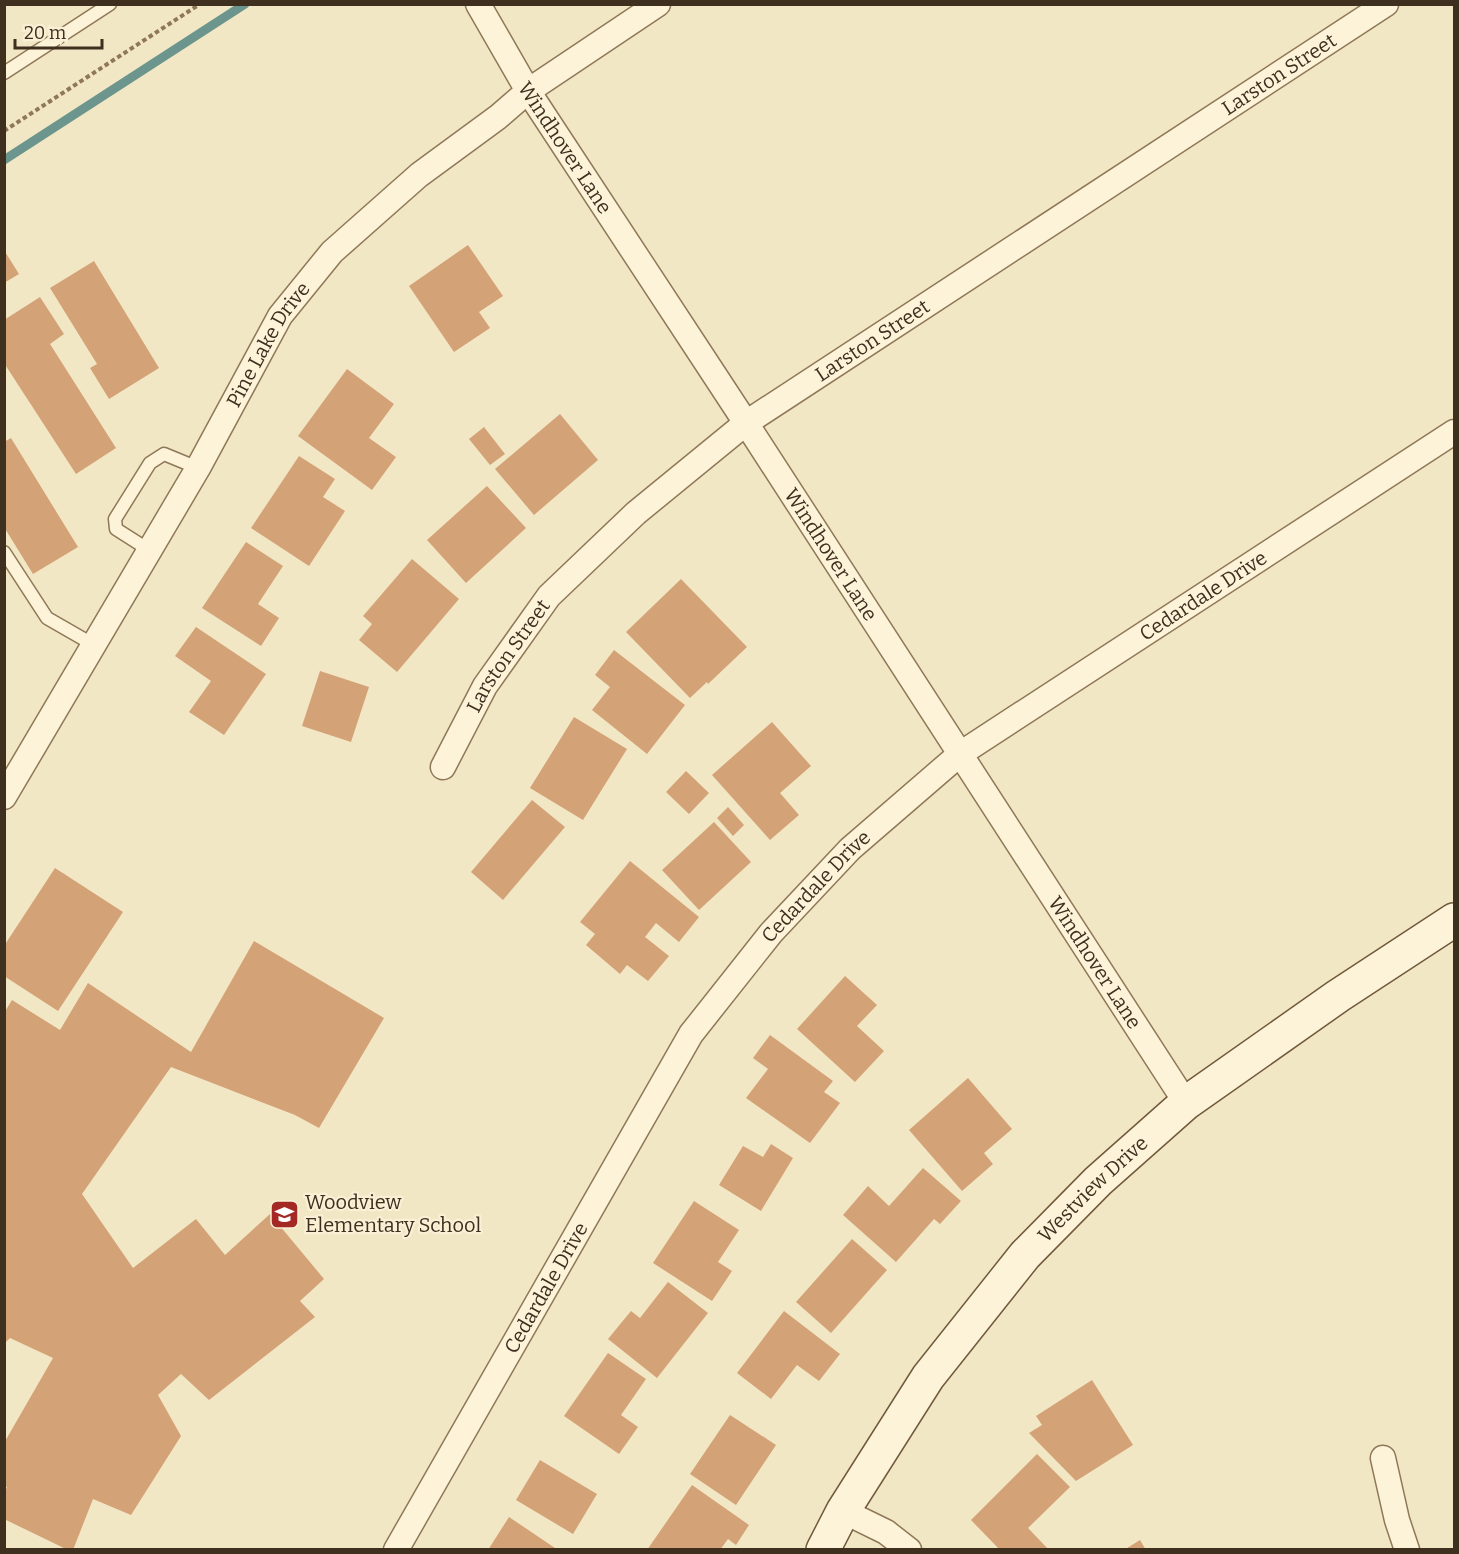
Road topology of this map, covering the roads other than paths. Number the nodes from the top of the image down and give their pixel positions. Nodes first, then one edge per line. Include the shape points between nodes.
1 (110, 4) edge
2 (478, 4) edge
3 (658, 4) edge
4 (1386, 4) edge
5 (4, 73) edge
6 (528, 91) junction
7 (746, 423) junction
8 (1455, 432) edge
9 (198, 468) junction
10 (149, 550) junction
11 (4, 552) edge
12 (94, 645) junction
13 (960, 754) junction
14 (443, 767) dead end
15 (4, 797) edge
16 (1455, 920) edge
17 (1186, 1103) junction
18 (1383, 1458) dead end
19 (843, 1511) junction
20 (396, 1550) edge
21 (822, 1550) edge
22 (909, 1550) edge
23 (1407, 1550) edge

1 - 5 lane
2 - 6 street, Windhover Lane
3 - 6 street, Pine Lake Drive
4 - 7 street, Larston Street
6 - 7 street, Windhover Lane
6 - 9 street, Pine Lake Drive via 419,175 332,252 280,316
7 - 13 street, Windhover Lane
7 - 14 street, Larston Street via 636,513 549,596 485,686
8 - 13 street, Cedardale Drive
9 - 10 street, Pine Lake Drive
9 - 10 lane via 164,454 150,463 115,519 116,529
10 - 12 street, Pine Lake Drive
11 - 12 lane via 47,618
12 - 15 street, Pine Lake Drive
13 - 17 street, Windhover Lane
13 - 20 street, Cedardale Drive via 850,849 771,933 691,1034
16 - 17 main road, Westview Drive
17 - 19 main road, Westview Drive via 1098,1181 1025,1255 928,1377
18 - 23 street
19 - 21 main road, Westview Drive
19 - 22 street via 886,1532

